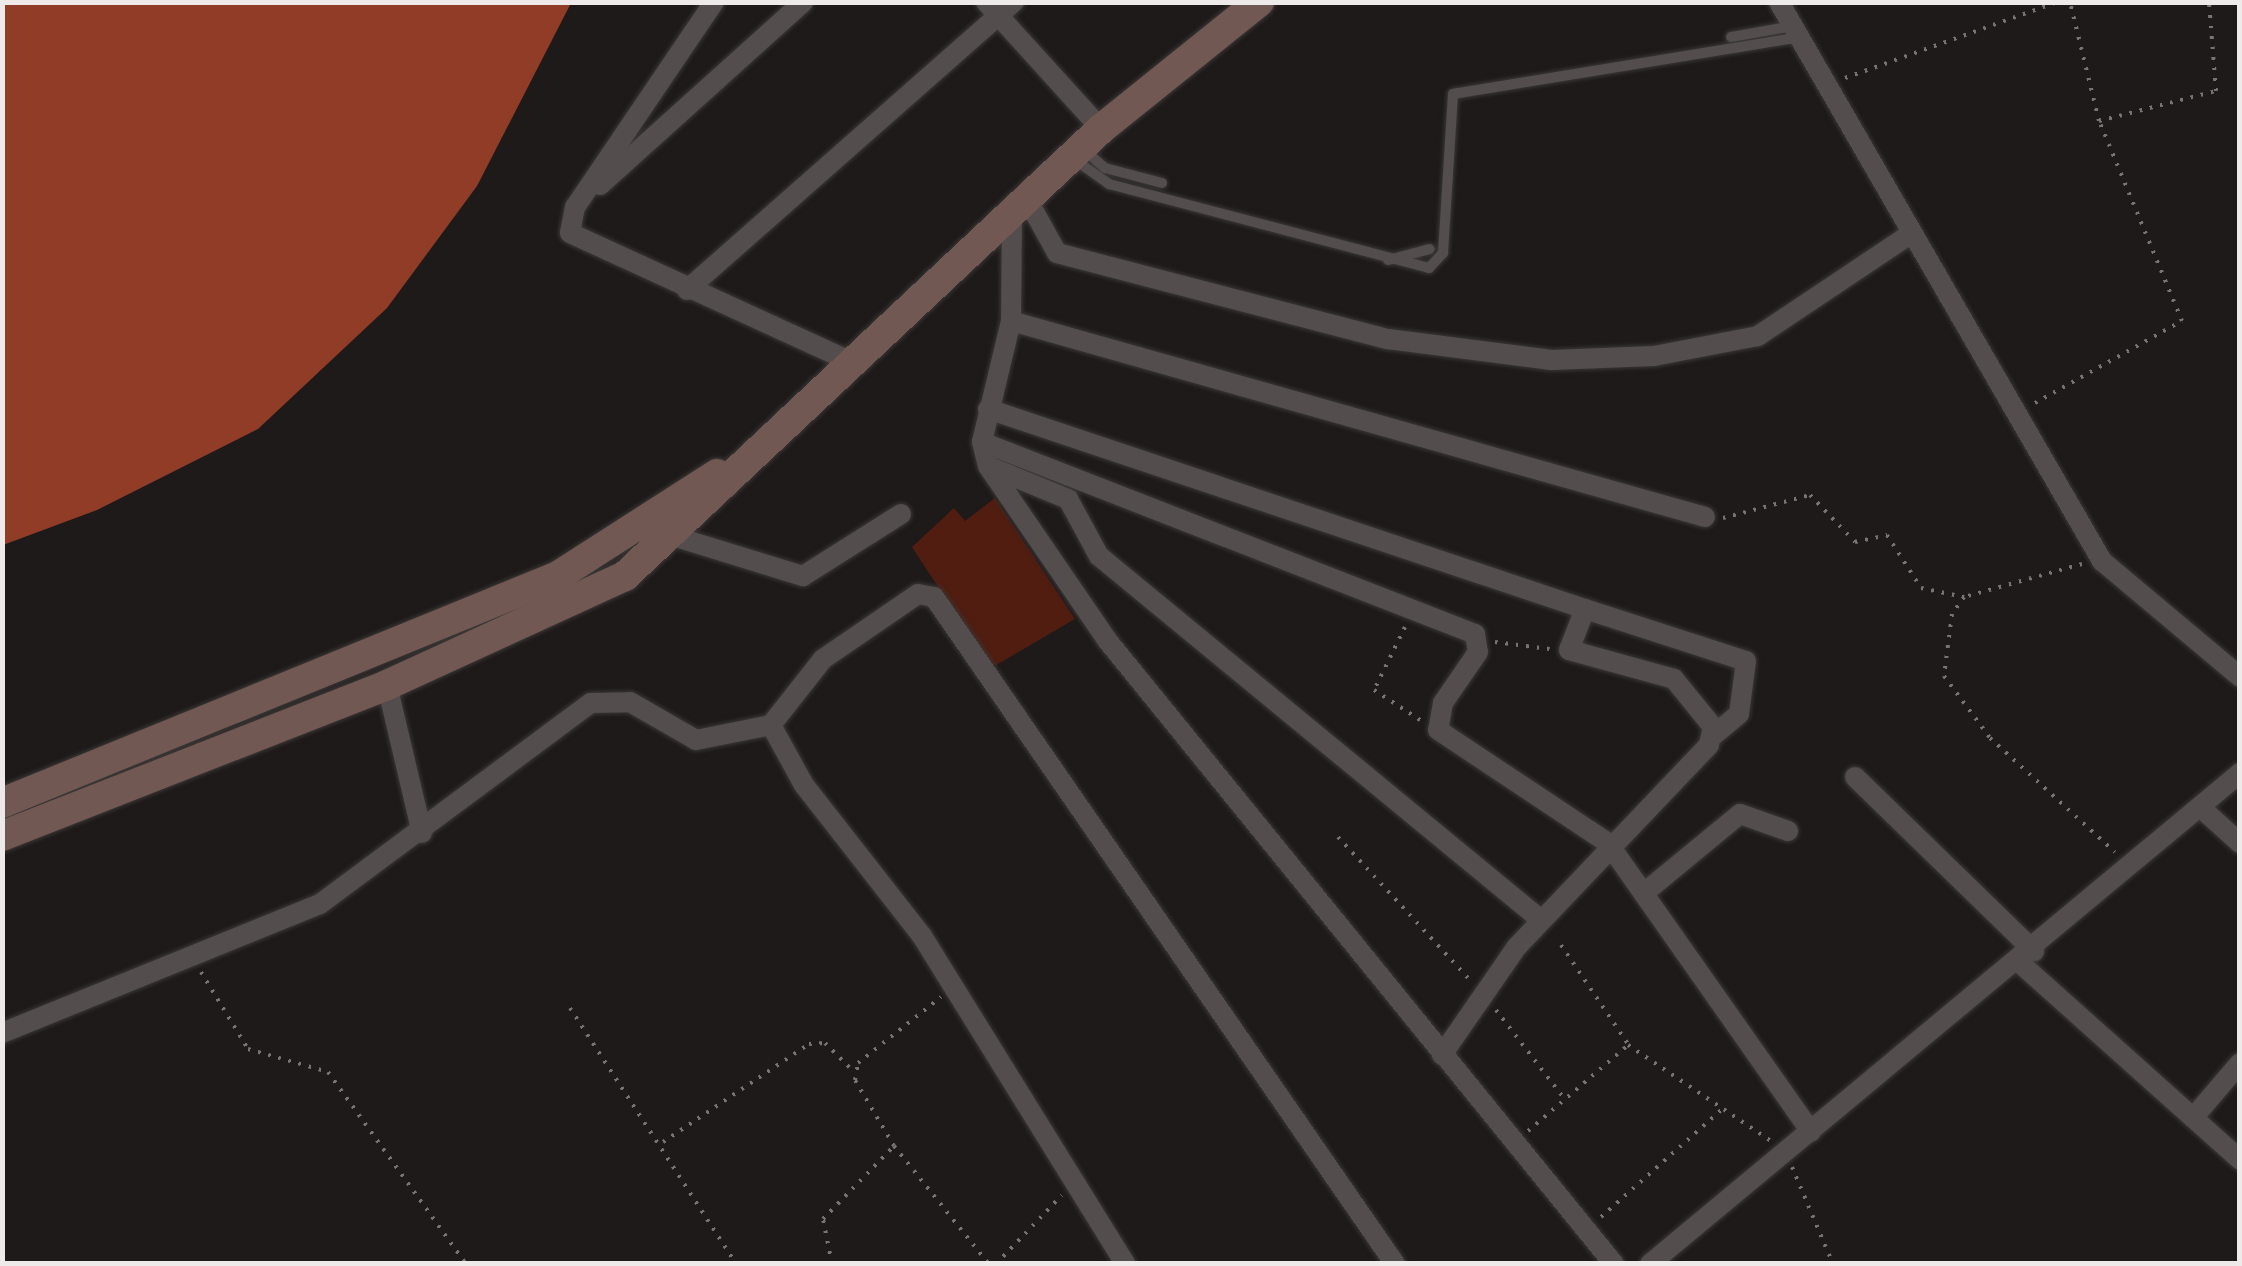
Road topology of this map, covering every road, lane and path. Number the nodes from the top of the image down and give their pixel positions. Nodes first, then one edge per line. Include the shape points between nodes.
1 (714, 2) edge
2 (803, 2) edge
3 (1259, 2) edge
4 (1779, 2) edge
5 (2057, 2) edge
6 (2070, 2) edge
7 (2209, 2) edge
8 (1000, 7) edge
9 (1797, 31) junction
10 (1731, 37) dead end
11 (1828, 84) junction
12 (2099, 121) junction
13 (1084, 144) junction
14 (1162, 184) dead end
15 (1019, 204) junction
16 (575, 207) junction
17 (1909, 235) junction
18 (1430, 249) dead end
19 (1388, 260) junction
20 (687, 290) junction
21 (1011, 321) junction
22 (848, 360) junction
23 (988, 409) junction
24 (2015, 413) junction
25 (982, 442) junction
26 (988, 466) junction
27 (901, 514) dead end
28 (1705, 517) joint
29 (667, 526) junction
30 (2102, 561) junction
31 (1964, 597) junction
32 (1585, 608) junction
33 (1414, 609) junction
34 (437, 626) junction
35 (1480, 640) junction
36 (1569, 650) junction
37 (453, 657) junction
38 (2240, 677) edge
39 (387, 685) junction
40 (770, 725) junction
41 (1438, 730) junction
42 (1714, 735) junction
43 (2240, 772) edge
44 (1855, 778) dead end
45 (2, 802) edge
46 (2200, 807) junction
47 (1788, 831) dead end
48 (422, 832) junction
49 (2, 836) edge
50 (1338, 837) dead end
51 (1608, 843) junction
52 (2240, 843) edge
53 (2132, 866) junction
54 (1644, 893) junction
55 (1540, 920) junction
56 (1561, 945) dead end
57 (2027, 957) junction
58 (193, 959) junction
59 (951, 990) junction
60 (1484, 996) junction
61 (570, 1008) dead end
62 (2, 1033) edge
63 (1628, 1045) junction
64 (1442, 1055) junction
65 (2240, 1063) edge
66 (855, 1074) junction
67 (1563, 1097) junction
68 (1722, 1109) junction
69 (2193, 1118) junction
70 (1810, 1132) junction
71 (663, 1142) junction
72 (1514, 1145) junction
73 (894, 1146) junction
74 (1785, 1152) junction
75 (2240, 1160) edge
76 (1073, 1185) junction
77 (1586, 1230) junction
78 (833, 1262) edge
79 (466, 1264) edge
80 (736, 1264) edge
81 (989, 1264) edge
82 (996, 1264) edge
83 (1125, 1264) edge
84 (1395, 1264) edge
85 (1614, 1264) edge
86 (1650, 1264) edge
87 (1833, 1264) edge

1 - 16 street
2 - 16 street
3 - 13 street
4 - 9 street
5 - 11 path
6 - 12 path
7 - 12 path via 2216,91
8 - 13 street
8 - 20 street
9 - 10 lane
9 - 11 street
9 - 19 lane via 1457,92 1443,253 1429,268
11 - 17 street
12 - 24 path via 2180,300 2180,327
13 - 14 lane via 1105,168
13 - 15 street
13 - 19 lane via 1109,184
15 - 17 street via 1057,253 1388,339 1552,360 1654,356 1758,336 1844,288
15 - 21 street
15 - 22 street
16 - 20 street via 573,242
17 - 24 street
18 - 19 lane
20 - 22 street
21 - 23 street
21 - 28 street
22 - 29 street
23 - 25 street
23 - 32 street
24 - 30 street
25 - 26 street
25 - 33 street
26 - 55 street via 1068,499 1099,556
26 - 64 street via 1107,640
27 - 29 street via 803,576
28 - 31 path via 1755,516 1790,494 1810,495 1855,542 1890,538 1924,590
29 - 34 street
29 - 37 street via 594,595
30 - 31 path
30 - 38 street
31 - 53 path via 1942,660 1956,702
32 - 36 street
32 - 42 street via 1746,661 1739,714
33 - 35 street
33 - 41 path via 1374,690
34 - 37 street
34 - 45 street
35 - 36 path
35 - 41 street
36 - 42 street via 1674,679
37 - 39 street
39 - 48 street
39 - 49 street
40 - 48 street via 696,740 630,702 591,703
40 - 59 street
40 - 84 street via 823,659 918,594 934,597
41 - 51 street
42 - 51 street
43 - 46 street
44 - 57 street
46 - 52 street
46 - 53 street
47 - 54 street via 1740,814
48 - 58 street via 320,904
50 - 60 path
51 - 54 street
51 - 55 street
53 - 57 street
54 - 70 street
55 - 60 street
56 - 63 path
57 - 69 street
57 - 70 street
58 - 62 street
58 - 79 path via 248,1049 328,1072
59 - 66 path via 872,1045
59 - 76 street
60 - 64 street
60 - 67 path
61 - 71 path
63 - 67 path
63 - 68 path
64 - 72 street
65 - 69 street
66 - 71 path via 825,1042 810,1044
66 - 73 path
67 - 72 path
68 - 74 path
68 - 77 path
69 - 75 street
70 - 74 street
71 - 80 path
72 - 77 street
73 - 78 path via 823,1220
73 - 81 path
74 - 86 street
74 - 87 path
76 - 82 path
76 - 83 street
77 - 85 street

